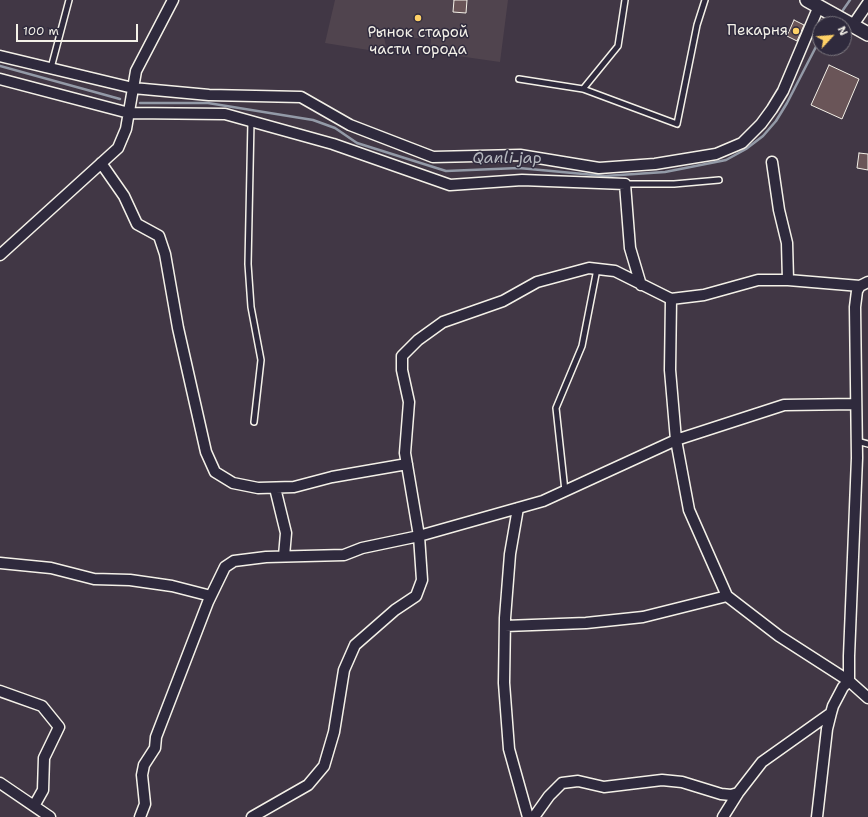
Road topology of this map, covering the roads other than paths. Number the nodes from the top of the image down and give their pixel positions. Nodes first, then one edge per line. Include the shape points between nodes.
1 (69, 0) edge
2 (173, 0) edge
3 (625, 0) edge
4 (705, 0) edge
5 (813, 3) edge
6 (868, 3) edge
7 (853, 25) junction
8 (868, 34) edge
9 (0, 56) edge
10 (51, 68) junction
11 (0, 79) edge
12 (519, 79) dead end
13 (133, 88) junction
14 (583, 89) junction
15 (128, 113) junction
16 (251, 121) junction
17 (772, 162) dead end
18 (101, 163) junction
19 (719, 180) dead end
20 (625, 184) junction
21 (0, 255) edge
22 (597, 269) junction
23 (788, 280) junction
24 (864, 284) edge
25 (641, 285) junction
26 (671, 299) junction
27 (856, 404) junction
28 (254, 422) dead end
29 (676, 440) junction
30 (857, 441) junction
31 (868, 444) edge
32 (407, 464) junction
33 (275, 488) junction
34 (565, 491) junction
35 (518, 508) junction
36 (419, 536) junction
37 (284, 556) junction
38 (0, 563) edge
39 (211, 596) junction
40 (727, 596) junction
41 (505, 626) junction
42 (850, 681) junction
43 (0, 691) edge
44 (868, 698) edge
45 (831, 713) junction
46 (0, 783) edge
47 (738, 793) junction
48 (34, 806) junction
49 (50, 817) edge
50 (140, 817) edge
51 (252, 817) edge
52 (528, 817) edge
53 (534, 817) edge
54 (723, 817) edge
55 (817, 817) edge

1 - 10 lane
2 - 13 street via 136,71
3 - 14 lane via 618,46
4 - 14 lane via 697,25 677,124
5 - 7 main road
5 - 13 street via 783,91 761,124 742,142 716,154 655,164 599,168 520,155 433,157 350,125 301,97 209,95
6 - 7 street
7 - 8 main road
9 - 10 street
10 - 13 street
11 - 15 street
12 - 14 lane
13 - 15 street
15 - 16 street via 225,114
15 - 18 street via 126,129 118,148
16 - 20 street via 333,144 450,185 522,180
16 - 28 lane via 248,264 251,307 261,360
17 - 23 street via 787,243
18 - 21 street
18 - 33 street via 124,196 137,224 159,236 166,254 178,328 206,452 215,472 233,483 258,488
19 - 20 lane via 674,184
20 - 25 street via 630,248
22 - 25 street via 615,271
22 - 32 street via 565,273 537,282 503,301 443,322 418,340 402,356 408,402 405,453
22 - 34 lane via 582,346 556,408
23 - 24 street
23 - 26 street via 758,280 704,295
24 - 27 street via 857,291 855,307
25 - 26 street
26 - 29 street via 670,370
27 - 29 street via 784,404
27 - 30 street
29 - 34 street
29 - 40 street via 689,510
30 - 31 lane
30 - 42 street
32 - 33 street via 332,477 294,487
32 - 36 street
33 - 37 street via 286,533
34 - 35 street via 543,502
35 - 36 street
35 - 41 street via 510,554
36 - 37 street via 344,554
36 - 51 street via 422,580 416,596 395,610 355,645 344,670 334,732 324,766 308,785
37 - 39 street via 234,561 225,568
38 - 39 street via 51,568 94,579 130,580 172,586
39 - 50 street via 191,642 156,737 155,748 144,765 142,776 145,804
40 - 41 street via 643,617 586,623
40 - 42 street via 779,636
41 - 52 street via 504,683 509,749
42 - 44 street
42 - 45 street via 843,687
43 - 48 street via 42,706 59,727 44,758 43,790
45 - 47 street via 762,762
45 - 55 street
46 - 48 street
47 - 53 street via 721,794 682,782 662,780 604,787 578,782 562,783
47 - 54 street
48 - 49 street

